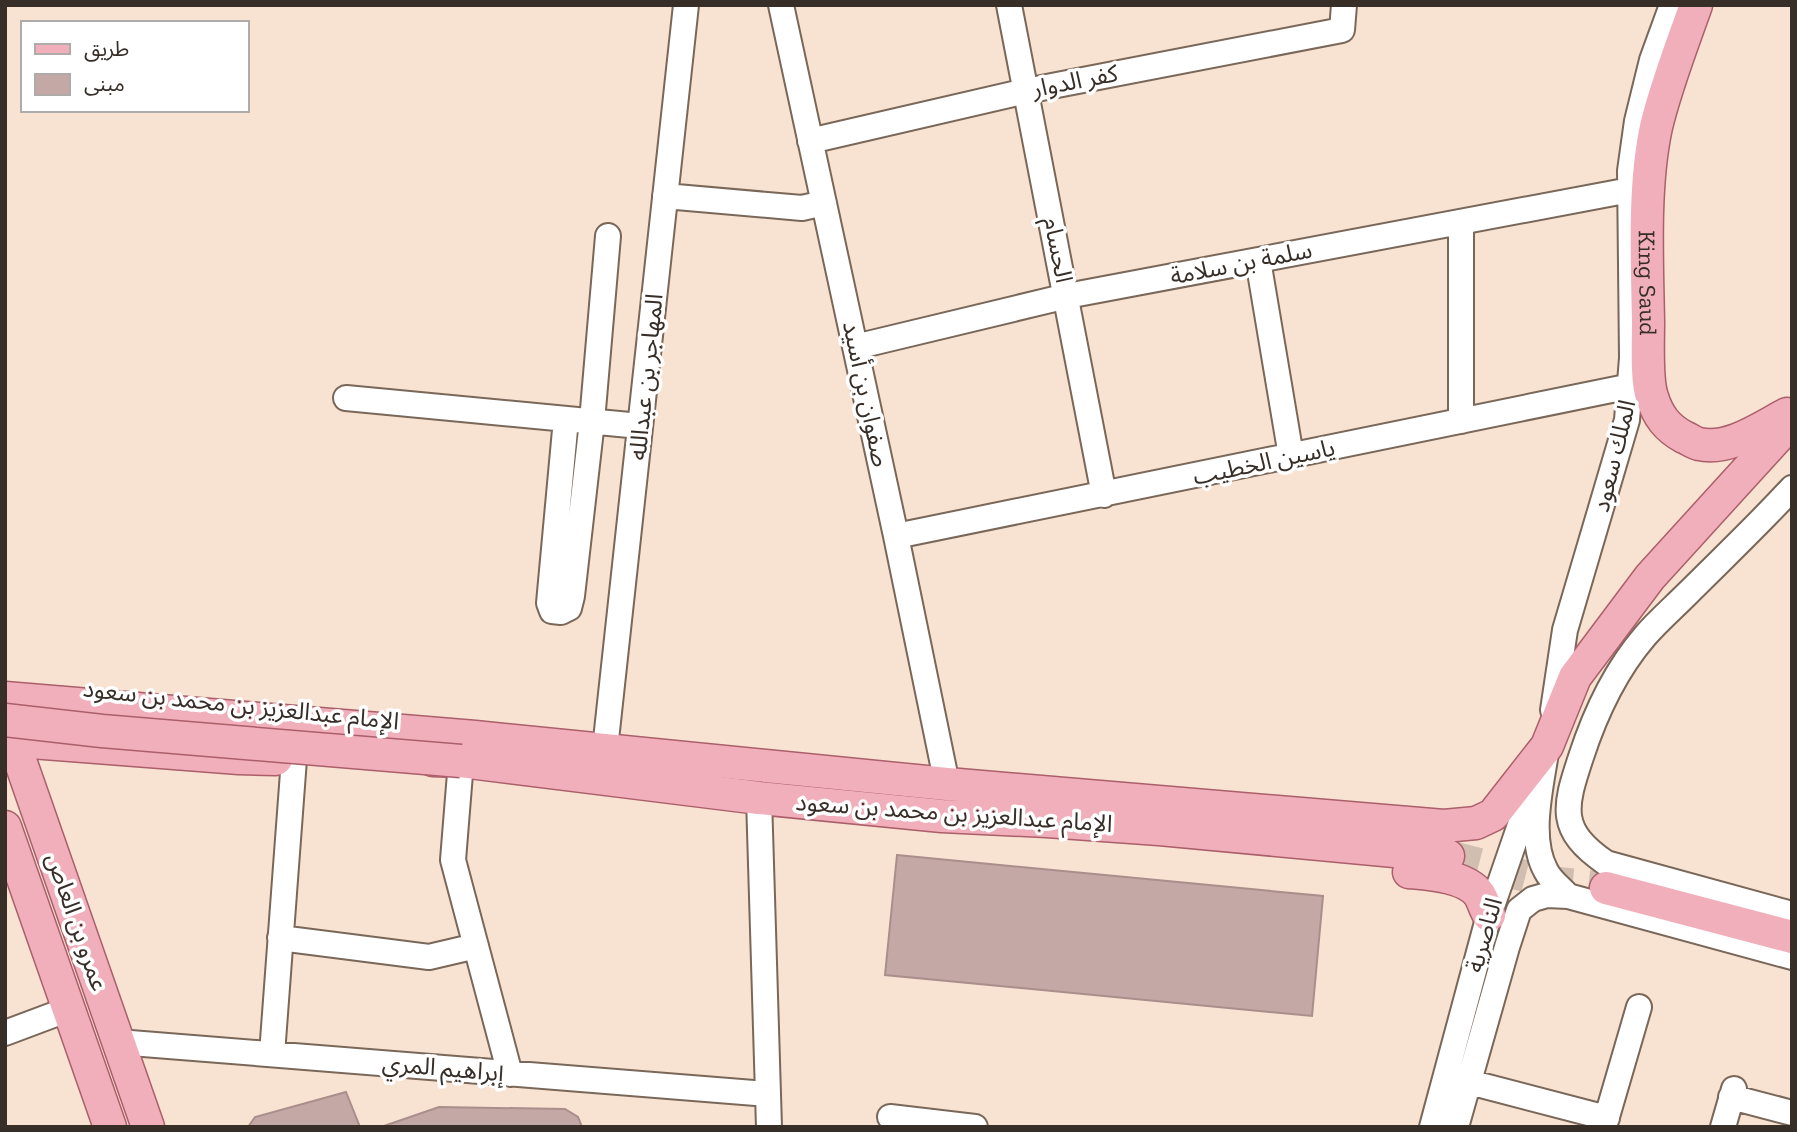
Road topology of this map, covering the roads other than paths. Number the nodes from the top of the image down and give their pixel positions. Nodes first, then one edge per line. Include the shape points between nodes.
1 (686, 5) edge
2 (781, 5) edge
3 (1009, 5) edge
4 (1344, 5) edge
5 (1672, 5) edge
6 (1696, 5) edge
7 (1026, 90) junction
8 (1651, 107) junction
9 (810, 141) junction
10 (1630, 190) junction
11 (666, 196) junction
12 (824, 203) junction
13 (1461, 222) junction
14 (608, 236) dead end
15 (1258, 260) junction
16 (1067, 296) junction
17 (855, 346) junction
18 (1631, 386) junction
19 (346, 398) dead end
20 (1792, 412) edge
21 (566, 419) junction
22 (592, 421) junction
23 (1461, 421) junction
24 (1792, 421) edge
25 (640, 426) junction
26 (1292, 456) junction
27 (1792, 488) edge
28 (1104, 495) junction
29 (896, 536) junction
30 (5, 679) edge
31 (5, 698) edge
32 (7, 729) edge
33 (1547, 746) junction
34 (468, 749) junction
35 (605, 749) junction
36 (294, 759) junction
37 (947, 784) junction
38 (759, 798) junction
39 (942, 816) junction
40 (5, 827) edge
41 (1446, 841) junction
42 (1606, 887) tunnel mouth
43 (67, 891) junction
44 (1568, 896) junction
45 (32, 903) junction
46 (1792, 914) edge
47 (1489, 915) junction
48 (280, 937) junction
49 (1792, 937) edge
50 (476, 946) junction
51 (1792, 957) edge
52 (1639, 1007) dead end
53 (69, 1009) junction
54 (5, 1033) edge
55 (118, 1042) junction
56 (271, 1054) junction
57 (510, 1074) junction
58 (1469, 1082) junction
59 (768, 1094) junction
60 (1792, 1113) edge
61 (890, 1117) dead end
62 (1606, 1122) edge
63 (110, 1127) edge
64 (148, 1127) edge
65 (769, 1127) edge
66 (975, 1127) edge
67 (1432, 1127) edge
68 (1456, 1127) edge
69 (1723, 1127) edge

1 - 11 street, المهاجر بن عبدالله
2 - 9 street, صفوان بن أسيد
3 - 7 street, الحسام
4 - 7 street, كفر الدوار via 1342,30
5 - 8 street, الملك سعود via 1652,60
6 - 8 main road, King Saud via 1673,71
7 - 9 street, كفر الدوار
7 - 16 street, الحسام
8 - 10 street, الملك سعود via 1630,171
8 - 20 main road, King Saud via 1656,128 1647,235 1648,352 1651,395 1661,419 1697,444 1716,445
9 - 12 street, صفوان بن أسيد
10 - 13 street, سلمة بن سلامة
10 - 18 street, الملك سعود
11 - 12 street via 802,208
11 - 25 street, المهاجر بن عبدالله
12 - 17 street, صفوان بن أسيد
13 - 15 street, سلمة بن سلامة
13 - 23 street
14 - 22 street
15 - 16 street, سلمة بن سلامة
15 - 26 street
16 - 17 street, سلمة بن سلامة
16 - 28 street, الحسام
17 - 29 street, صفوان بن أسيد
18 - 23 street, ياسين الخطيب
18 - 33 street, الملك سعود via 1627,420 1565,630
19 - 21 street
21 - 22 street
21 - 22 street via 550,604 552,611 561,612 569,608 572,596
22 - 25 street
23 - 26 street, ياسين الخطيب
24 - 33 main road via 1650,578 1575,677
25 - 35 street, المهاجر بن عبدالله
26 - 28 street, ياسين الخطيب
27 - 46 street via 1645,636 1615,679 1592,725 1570,788 1568,812 1573,833 1606,863
28 - 29 street, ياسين الخطيب
29 - 37 street, صفوان بن أسيد
30 - 34 main road, الإمام عبدالعزيز بن محمد بن سعود via 377,718
31 - 34 main road, الإمام عبدالعزيز بن محمد بن سعود
32 - 34 main road, الإمام عبدالعزيز بن محمد بن سعود, bridge
32 - 36 main road, الإمام عبدالعزيز بن محمد بن سعود via 239,758
32 - 43 main road, عمرو بن العاص
33 - 41 main road via 1493,815
33 - 44 street, الملك سعود via 1538,809 1540,859
33 - 47 street, الناصرية
34 - 35 main road, الإمام عبدالعزيز بن محمد بن سعود
34 - 36 main road, الإمام عبدالعزيز بن محمد بن سعود
34 - 38 main road, الإمام عبدالعزيز بن محمد بن سعود
34 - 50 street via 453,860
35 - 37 main road, الإمام عبدالعزيز بن محمد بن سعود
36 - 48 street
37 - 41 main road, الإمام عبدالعزيز بن محمد بن سعود
38 - 39 main road, الإمام عبدالعزيز بن محمد بن سعود
38 - 59 street
39 - 41 main road, الإمام عبدالعزيز بن محمد بن سعود
39 - 47 main road via 1054,836 1440,875 1478,892
40 - 45 main road, عمرو بن العاص
42 - 49 main road
43 - 45 main road
43 - 55 main road, عمرو بن العاص
44 - 51 street
44 - 58 street, الناصرية via 1532,899 1519,910
45 - 53 main road, عمرو بن العاص
47 - 67 street, الناصرية
48 - 50 street via 429,957
48 - 56 street
50 - 57 street
52 - 62 street
53 - 54 street
53 - 63 main road, عمرو بن العاص
55 - 56 street, إبراهيم المري
55 - 64 main road, عمرو بن العاص
56 - 57 street, إبراهيم المري
57 - 59 street, إبراهيم المري
58 - 62 street
58 - 68 street, الناصرية
59 - 65 street
60 - 69 street via 1732,1093
61 - 66 street

